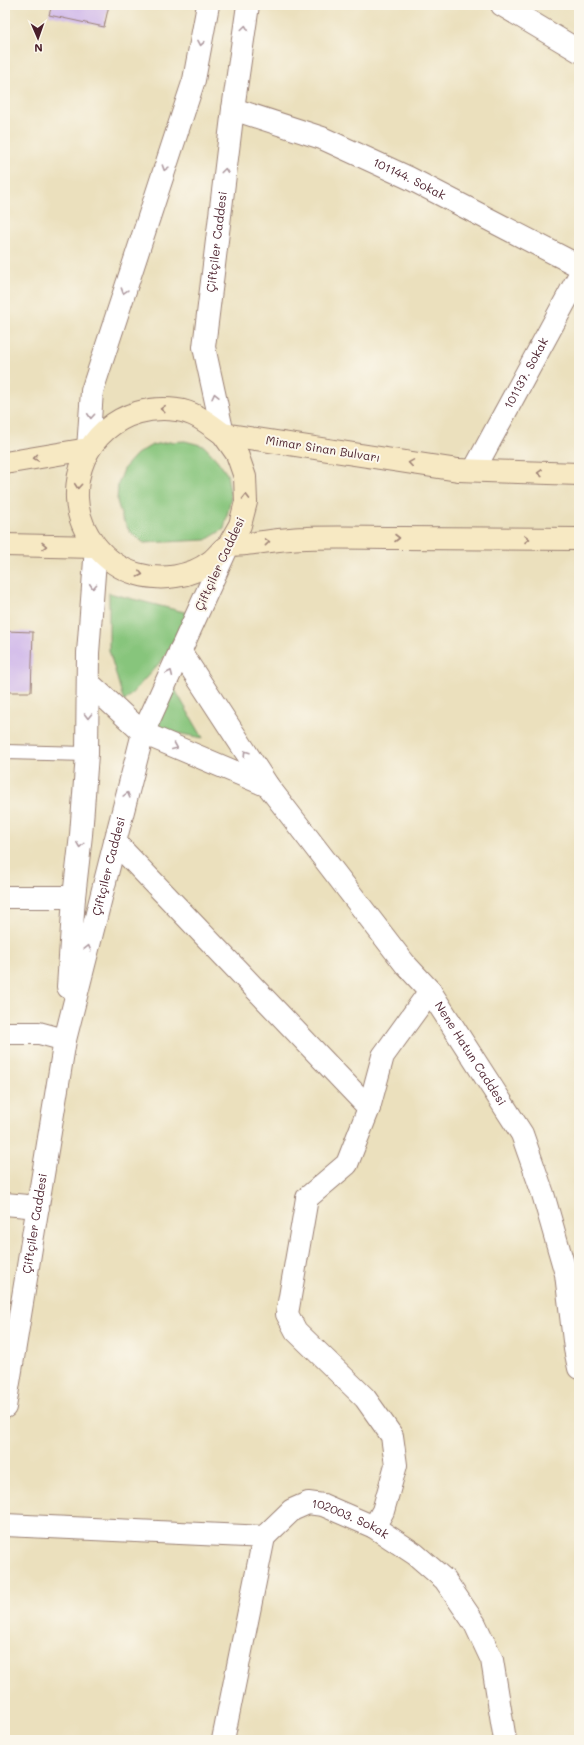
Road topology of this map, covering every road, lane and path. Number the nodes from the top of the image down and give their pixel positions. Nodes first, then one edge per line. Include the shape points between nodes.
1 (208, 5) edge
2 (248, 5) edge
3 (502, 5) edge
4 (579, 50) edge
5 (233, 109) junction
6 (579, 266) edge
7 (579, 276) edge
8 (223, 434) junction
9 (88, 450) junction
10 (5, 463) edge
11 (474, 470) junction
12 (579, 474) edge
13 (579, 539) edge
14 (5, 545) edge
15 (228, 546) junction
16 (96, 547) junction
17 (180, 651) junction
18 (89, 683) junction
19 (143, 733) junction
20 (5, 752) edge
21 (87, 754) junction
22 (268, 786) junction
23 (115, 842) junction
24 (74, 897) junction
25 (5, 898) edge
26 (430, 991) junction
27 (5, 1033) edge
28 (65, 1040) junction
29 (369, 1108) junction
30 (5, 1204) edge
31 (38, 1207) junction
32 (574, 1308) edge
33 (579, 1368) edge
34 (5, 1407) edge
35 (5, 1525) edge
36 (374, 1527) junction
37 (264, 1537) junction
38 (223, 1740) edge
39 (505, 1740) edge

1 -> 9 street via 194,80 92,390
5 -> 2 street, Çiftçiler Caddesi
3 - 4 street
5 - 6 street, 101144. Sokak via 330,141 410,178
8 -> 5 street, Çiftçiler Caddesi via 204,347
7 - 11 street, 101137. Sokak
8 -> 9 main road, Mimar Sinan Bulvarı via 203,419 178,410 152,408 127,416 105,429
11 -> 8 main road, Mimar Sinan Bulvarı via 458,470
15 -> 8 main road, Çiftçiler Caddesi via 240,525 246,502 246,489 238,454
9 -> 10 main road
9 -> 16 main road via 79,474 76,499 82,524
12 -> 11 main road, Mimar Sinan Bulvarı
15 -> 13 main road via 306,538
14 -> 16 main road
16 -> 15 main road via 114,564 137,574 162,578 187,574 209,563
15 - 17 street, Çiftçiler Caddesi
16 -> 18 street, Çiftçiler Caddesi via 88,653
19 -> 17 street, Çiftçiler Caddesi
22 -> 17 street, Nene Hatun Caddesi
18 - 19 street
18 -> 21 street, Çiftçiler Caddesi
19 -> 22 street
23 -> 19 street, Çiftçiler Caddesi
20 - 21 lane
21 -> 24 street, Çiftçiler Caddesi
22 - 26 street, Nene Hatun Caddesi via 405,964
28 -> 23 street, Çiftçiler Caddesi
23 - 29 street
24 - 25 street
24 - 28 street, Çiftçiler Caddesi
26 - 29 street via 383,1056
26 - 32 street, Nene Hatun Caddesi via 522,1134 543,1194
27 - 28 street via 39,1033
28 - 31 street, Çiftçiler Caddesi
29 - 36 street via 347,1164 307,1198 287,1314 296,1331 365,1398 392,1436 396,1465 383,1511
30 - 31 street
31 - 34 street, Çiftçiler Caddesi
32 - 33 street, Nene Hatun Caddesi via 575,1349
35 - 37 street
36 - 37 street, 102003. Sokak via 323,1505 308,1503 292,1510
36 - 39 street, 102003. Sokak via 415,1554 445,1580 475,1624 492,1660
37 - 38 street

